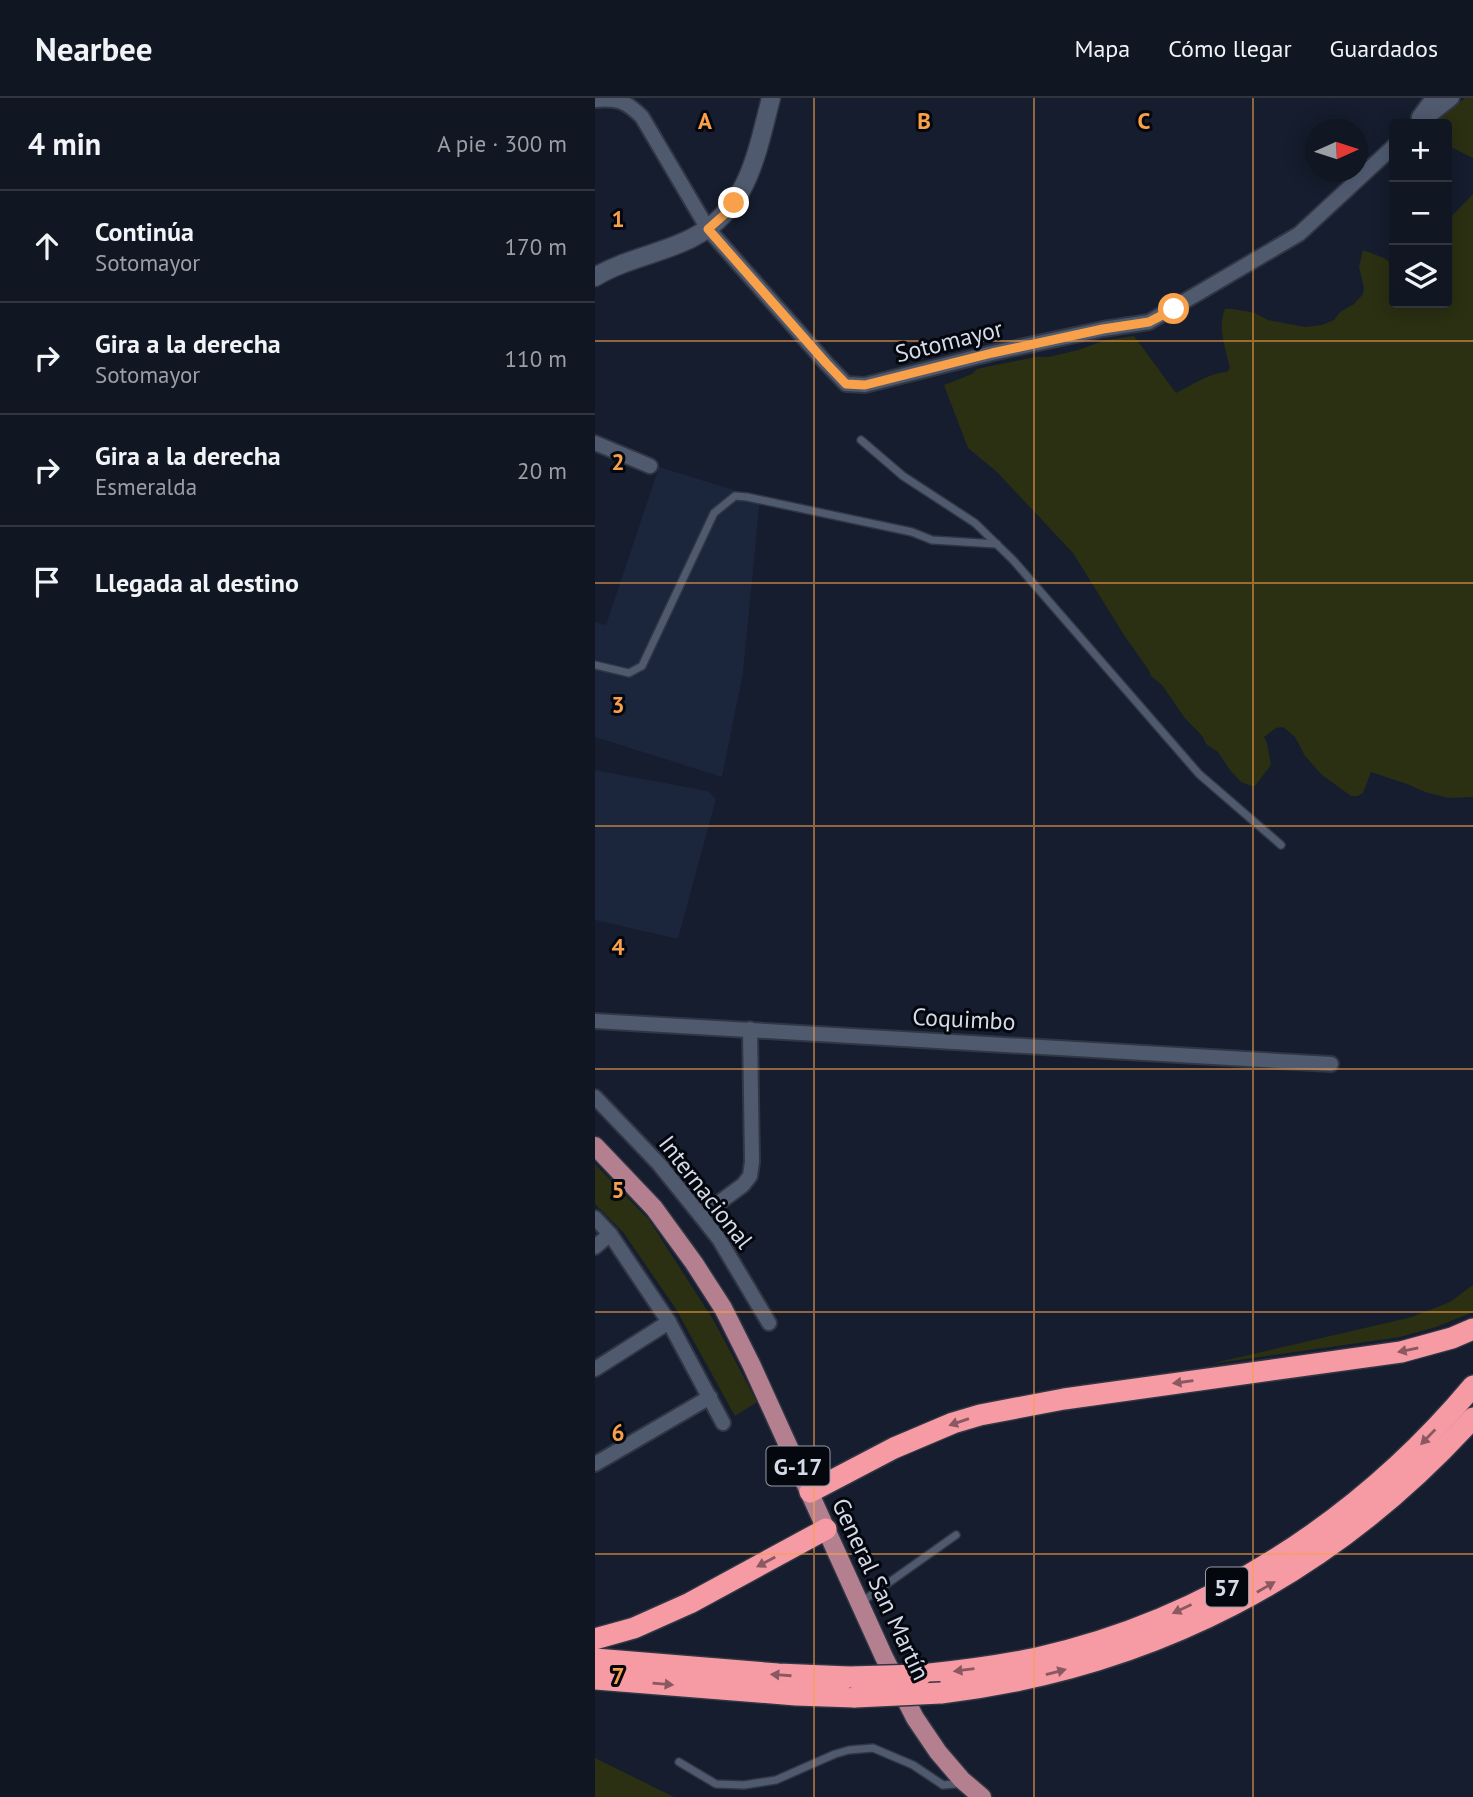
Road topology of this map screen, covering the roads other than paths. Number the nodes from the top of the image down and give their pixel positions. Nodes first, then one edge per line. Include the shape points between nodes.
1 (771, 98) edge
2 (1433, 98) edge
3 (1452, 98) edge
4 (595, 100) edge
5 (1420, 119) edge
6 (1424, 119) edge
7 (1389, 151) edge
8 (708, 229) junction
9 (595, 277) edge
10 (862, 440) dead end
11 (595, 443) edge
12 (650, 466) dead end
13 (997, 544) junction
14 (595, 664) edge
15 (1281, 845) dead end
16 (595, 1021) edge
17 (751, 1029) junction
18 (1331, 1063) dead end
19 (595, 1097) edge
20 (595, 1146) edge
21 (701, 1216) junction
22 (595, 1218) edge
23 (610, 1234) junction
24 (595, 1247) edge
25 (669, 1322) junction
26 (769, 1323) dead end
27 (1473, 1329) edge
28 (595, 1368) edge
29 (1473, 1386) edge
30 (710, 1397) junction
31 (1473, 1418) edge
32 (723, 1423) dead end
33 (596, 1462) edge
34 (810, 1492) junction
35 (826, 1529) junction
36 (956, 1535) dead end
37 (860, 1603) junction
38 (595, 1639) edge
39 (595, 1659) edge
40 (595, 1679) edge
41 (852, 1687) junction
42 (679, 1762) dead end
43 (962, 1780) junction
44 (982, 1797) edge

1 - 8 street via 742,191
2 - 5 street
3 - 6 street
4 - 8 street, Sotomayor via 631,105 642,117
7 - 8 street, Sotomayor via 1299,234 1149,322 865,385 846,384
8 - 9 street
10 - 13 lane via 902,476 975,523
11 - 12 street
13 - 14 lane via 932,540 735,496 714,513 642,666 629,673
13 - 15 lane via 1199,774
16 - 17 street, Coquimbo
17 - 18 street, Coquimbo
17 - 21 street via 750,1176
19 - 21 street, Internacional
20 - 34 main road, General San Martín / G-17 via 654,1208 723,1308
21 - 26 street, Internacional
22 - 23 street
23 - 24 street
23 - 25 street
25 - 28 street
25 - 30 street
27 -> 34 highway via 1401,1352 980,1415 894,1448
29 -> 41 highway, 57, bridge via 1418,1447 1335,1519 1280,1557 1181,1610 1074,1648 1003,1665
30 - 32 street
30 - 33 street
41 -> 31 highway, 57, bridge via 941,1693 1008,1683 1139,1647 1213,1616 1267,1587 1358,1526 1410,1482
34 - 35 main road, General San Martín / G-17
35 - 37 main road, General San Martín / G-17
35 -> 38 highway via 690,1603 634,1628
36 - 37 lane
37 - 43 main road, General San Martín / G-17 via 915,1718
41 -> 39 highway, 57 via 778,1674
40 -> 41 highway, 57 via 760,1693
42 - 43 lane via 716,1784 744,1785 776,1780 842,1752 873,1748 913,1765 943,1785
43 - 44 main road, General San Martín / G-17

